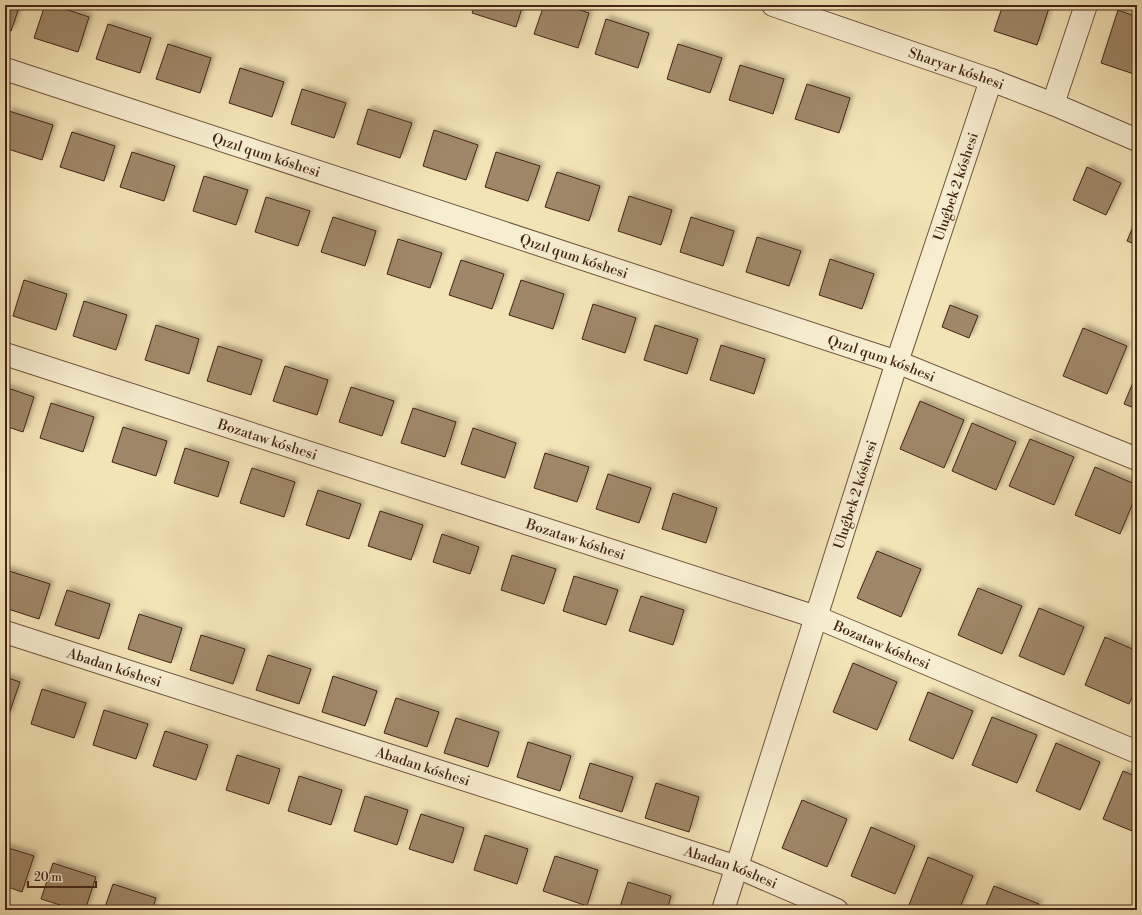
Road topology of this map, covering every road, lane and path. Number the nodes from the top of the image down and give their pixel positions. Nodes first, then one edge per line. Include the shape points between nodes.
1 (772, 5) edge
2 (1086, 5) edge
3 (804, 10) edge
4 (5, 69) edge
5 (990, 80) junction
6 (1053, 104) junction
7 (1137, 140) edge
8 (5, 354) edge
9 (897, 362) junction
10 (1137, 459) edge
11 (816, 617) junction
12 (5, 632) edge
13 (1137, 752) edge
14 (737, 867) junction
15 (723, 910) edge
16 (837, 910) edge

1 - 3 street, Sharyar kóshesi
2 - 6 street
3 - 5 street, Sharyar kóshesi
4 - 9 street, Qızıl qum kóshesi
5 - 6 street, Sharyar kóshesi
5 - 9 street, Uluǵbek 2 kóshesi
6 - 7 street, Sharyar kóshesi
8 - 11 street, Bozataw kóshesi
9 - 10 street, Qızıl qum kóshesi
9 - 11 street, Uluǵbek 2 kóshesi
11 - 13 street, Bozataw kóshesi
11 - 14 street, Uluǵbek 2 kóshesi
12 - 14 street, Abadan kóshesi
14 - 15 street, Uluǵbek 2 kóshesi
14 - 16 street, Abadan kóshesi

